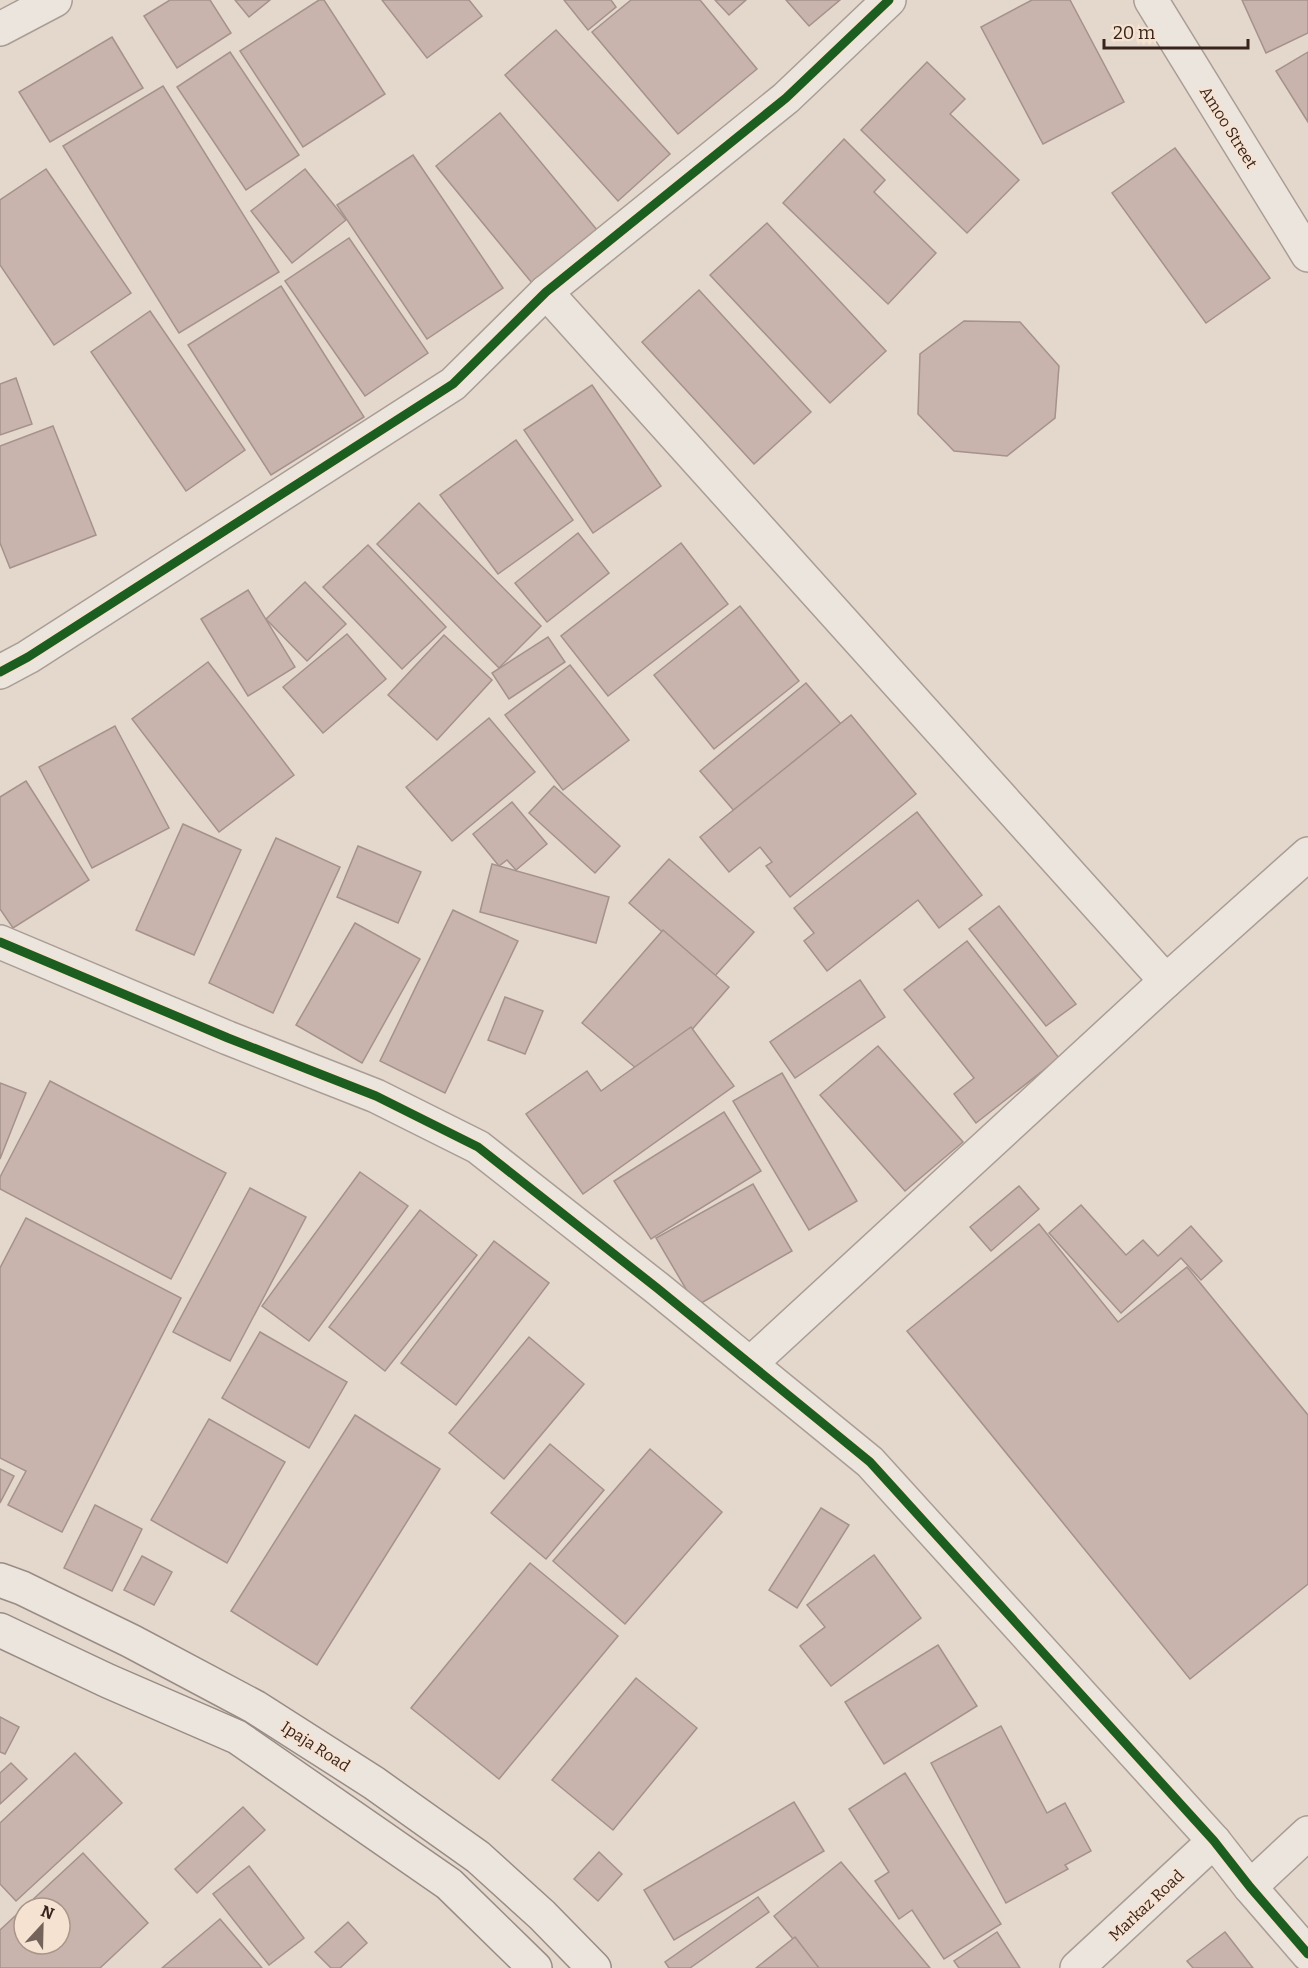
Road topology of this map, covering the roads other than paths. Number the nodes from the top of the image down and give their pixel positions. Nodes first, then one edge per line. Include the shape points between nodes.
1 (55, 0) edge
2 (890, 0) edge
3 (1151, 0) edge
4 (0, 29) edge
5 (1308, 255) edge
6 (546, 292) junction
7 (0, 672) edge
8 (1308, 854) edge
9 (0, 942) edge
10 (1166, 981) junction
11 (750, 1364) junction
12 (0, 1580) edge
13 (0, 1630) edge
14 (255, 1707) junction
15 (237, 1737) junction
16 (1308, 1833) edge
17 (1214, 1841) junction
18 (1250, 1887) junction
19 (1308, 1954) edge
20 (535, 1968) edge
21 (594, 1968) edge
22 (1077, 1968) edge

1 - 4 street
2 - 6 street via 786,98
3 - 5 street, Amoo Street
6 - 7 street via 453,384
6 - 10 street
8 - 10 street
9 - 11 street via 376,1096 477,1147
10 - 11 street
11 - 17 street via 870,1462
12 - 14 street, Ipaja Road via 132,1641
13 - 15 street
14 - 15 street
14 - 21 street, Ipaja Road via 478,1857
15 - 20 street via 449,1884
16 - 18 street
17 - 18 street
17 - 22 street, Markaz Road
18 - 19 street

